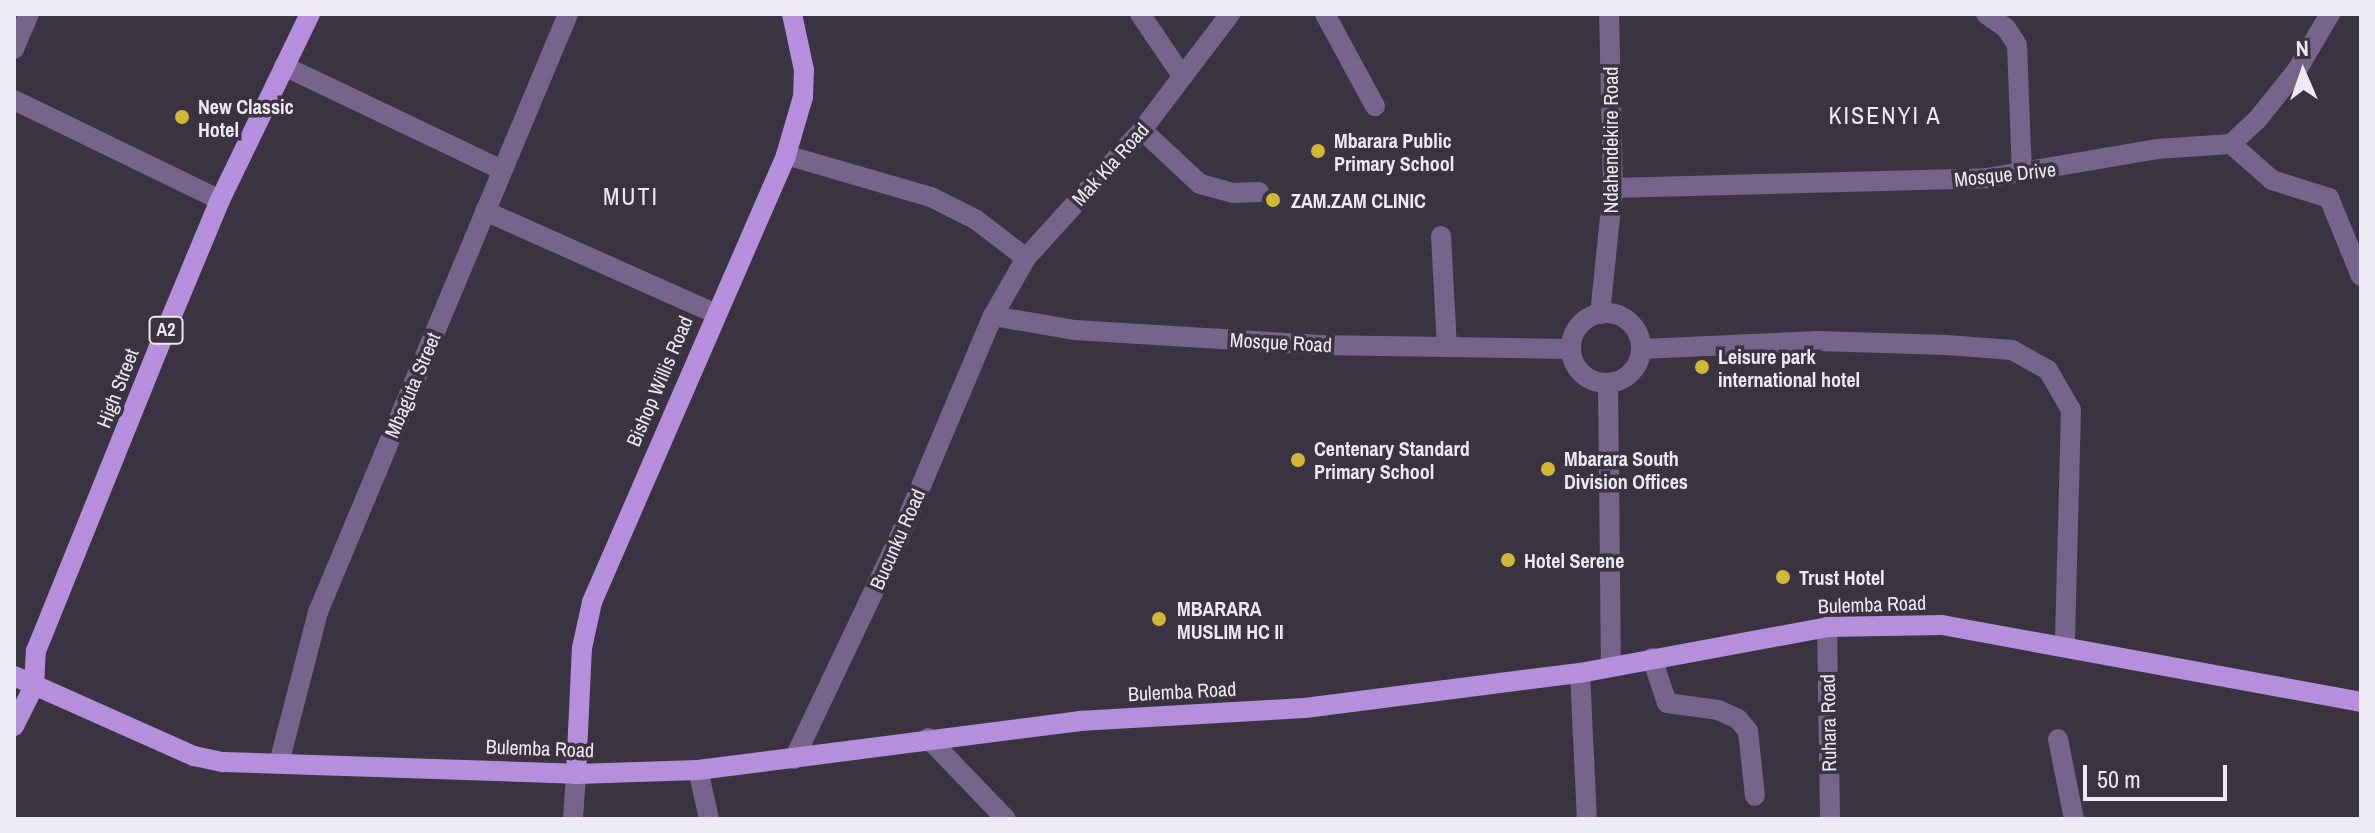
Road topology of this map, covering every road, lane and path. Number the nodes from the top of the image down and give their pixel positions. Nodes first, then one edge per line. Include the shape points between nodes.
1 (29, 14) edge
2 (310, 14) edge
3 (568, 14) edge
4 (792, 14) edge
5 (1140, 14) edge
6 (1230, 14) edge
7 (1325, 14) edge
8 (1609, 14) edge
9 (1986, 14) edge
10 (2330, 14) edge
11 (14, 49) edge
12 (284, 66) junction
13 (1183, 77) junction
14 (14, 100) edge
15 (1375, 106) dead end
16 (1142, 130) junction
17 (2231, 144) junction
18 (786, 155) junction
19 (502, 170) junction
20 (2022, 173) junction
21 (1613, 188) junction
22 (1259, 192) dead end
23 (220, 200) junction
24 (485, 211) junction
25 (1441, 236) dead end
26 (1026, 258) junction
27 (2361, 276) edge
28 (714, 313) junction
29 (1600, 314) junction
30 (993, 316) junction
31 (1447, 347) junction
32 (1571, 349) junction
33 (1642, 349) junction
34 (1608, 383) junction
35 (1827, 627) junction
36 (2065, 646) junction
37 (36, 651) junction
38 (1652, 658) junction
39 (1611, 666) junction
40 (14, 669) edge
41 (1580, 673) junction
42 (14, 676) edge
43 (34, 686) junction
44 (2361, 702) edge
45 (14, 726) edge
46 (928, 738) junction
47 (2058, 739) dead end
48 (794, 759) junction
49 (279, 763) junction
50 (698, 770) junction
51 (576, 774) junction
52 (1755, 796) dead end
53 (573, 819) edge
54 (709, 819) edge
55 (1006, 819) edge
56 (1587, 819) edge
57 (1830, 819) edge
58 (2074, 819) edge

1 - 11 street
2 - 12 main road, High Street / A2
3 - 19 street, Mbaguta Street
4 - 18 main road, Bishop Willis Road via 804,84
5 - 13 street
6 - 13 street, Mak Kla Road
7 - 15 street
8 - 21 street, Ndahendekire Road
9 - 20 street via 2006,28 2017,45
10 - 17 street via 2297,70
12 - 19 street
12 - 23 main road, High Street / A2
13 - 16 street, Mak Kla Road
14 - 23 street
16 - 22 street via 1200,184 1233,193
16 - 26 street, Mak Kla Road
17 - 20 street, Mosque Drive via 2157,149
17 - 27 street via 2272,180 2329,198
18 - 26 street via 931,197 975,219
18 - 28 main road, Bishop Willis Road
19 - 24 street, Mbaguta Street
20 - 21 street, Mosque Drive via 1937,181
21 - 29 street, Ndahendekire Road
23 - 37 main road, High Street / A2
24 - 28 street
24 - 49 street, Mbaguta Street via 318,612
25 - 31 street
26 - 30 street, Mak Kla Road
28 - 51 main road, Bishop Willis Road via 592,602 582,648
29 - 32 street via 1577,329
29 - 33 street via 1626,319
30 - 31 street, Mosque Road via 1074,330
30 - 48 street, Bucunku Road via 899,538
31 - 32 street, Mosque Road
32 - 34 street via 1578,370
33 - 34 street via 1635,369
33 - 36 street via 1817,341 1959,345 2012,350 2048,370 2071,410
34 - 39 street
35 - 36 main road, Bulemba Road via 1942,625
35 - 38 main road, Bulemba Road
35 - 57 street, Ruhara Road
36 - 44 main road, Bulemba Road
37 - 40 main road, High Street / A2
37 - 43 main road, High Street / A2
38 - 39 main road, Bulemba Road
38 - 52 street via 1667,703 1718,710 1738,719 1748,731
39 - 41 main road, Bulemba Road
41 - 46 main road, Bulemba Road via 1305,708 1079,721
41 - 56 street
42 - 43 main road, Bulemba Road
43 - 45 main road, High Street / A2
43 - 49 main road, Bulemba Road via 194,756
46 - 48 main road, Bulemba Road
46 - 55 street
47 - 58 street
48 - 50 main road, Bulemba Road
49 - 51 main road, Bulemba Road
50 - 51 main road, Bulemba Road
50 - 54 street
51 - 53 street

